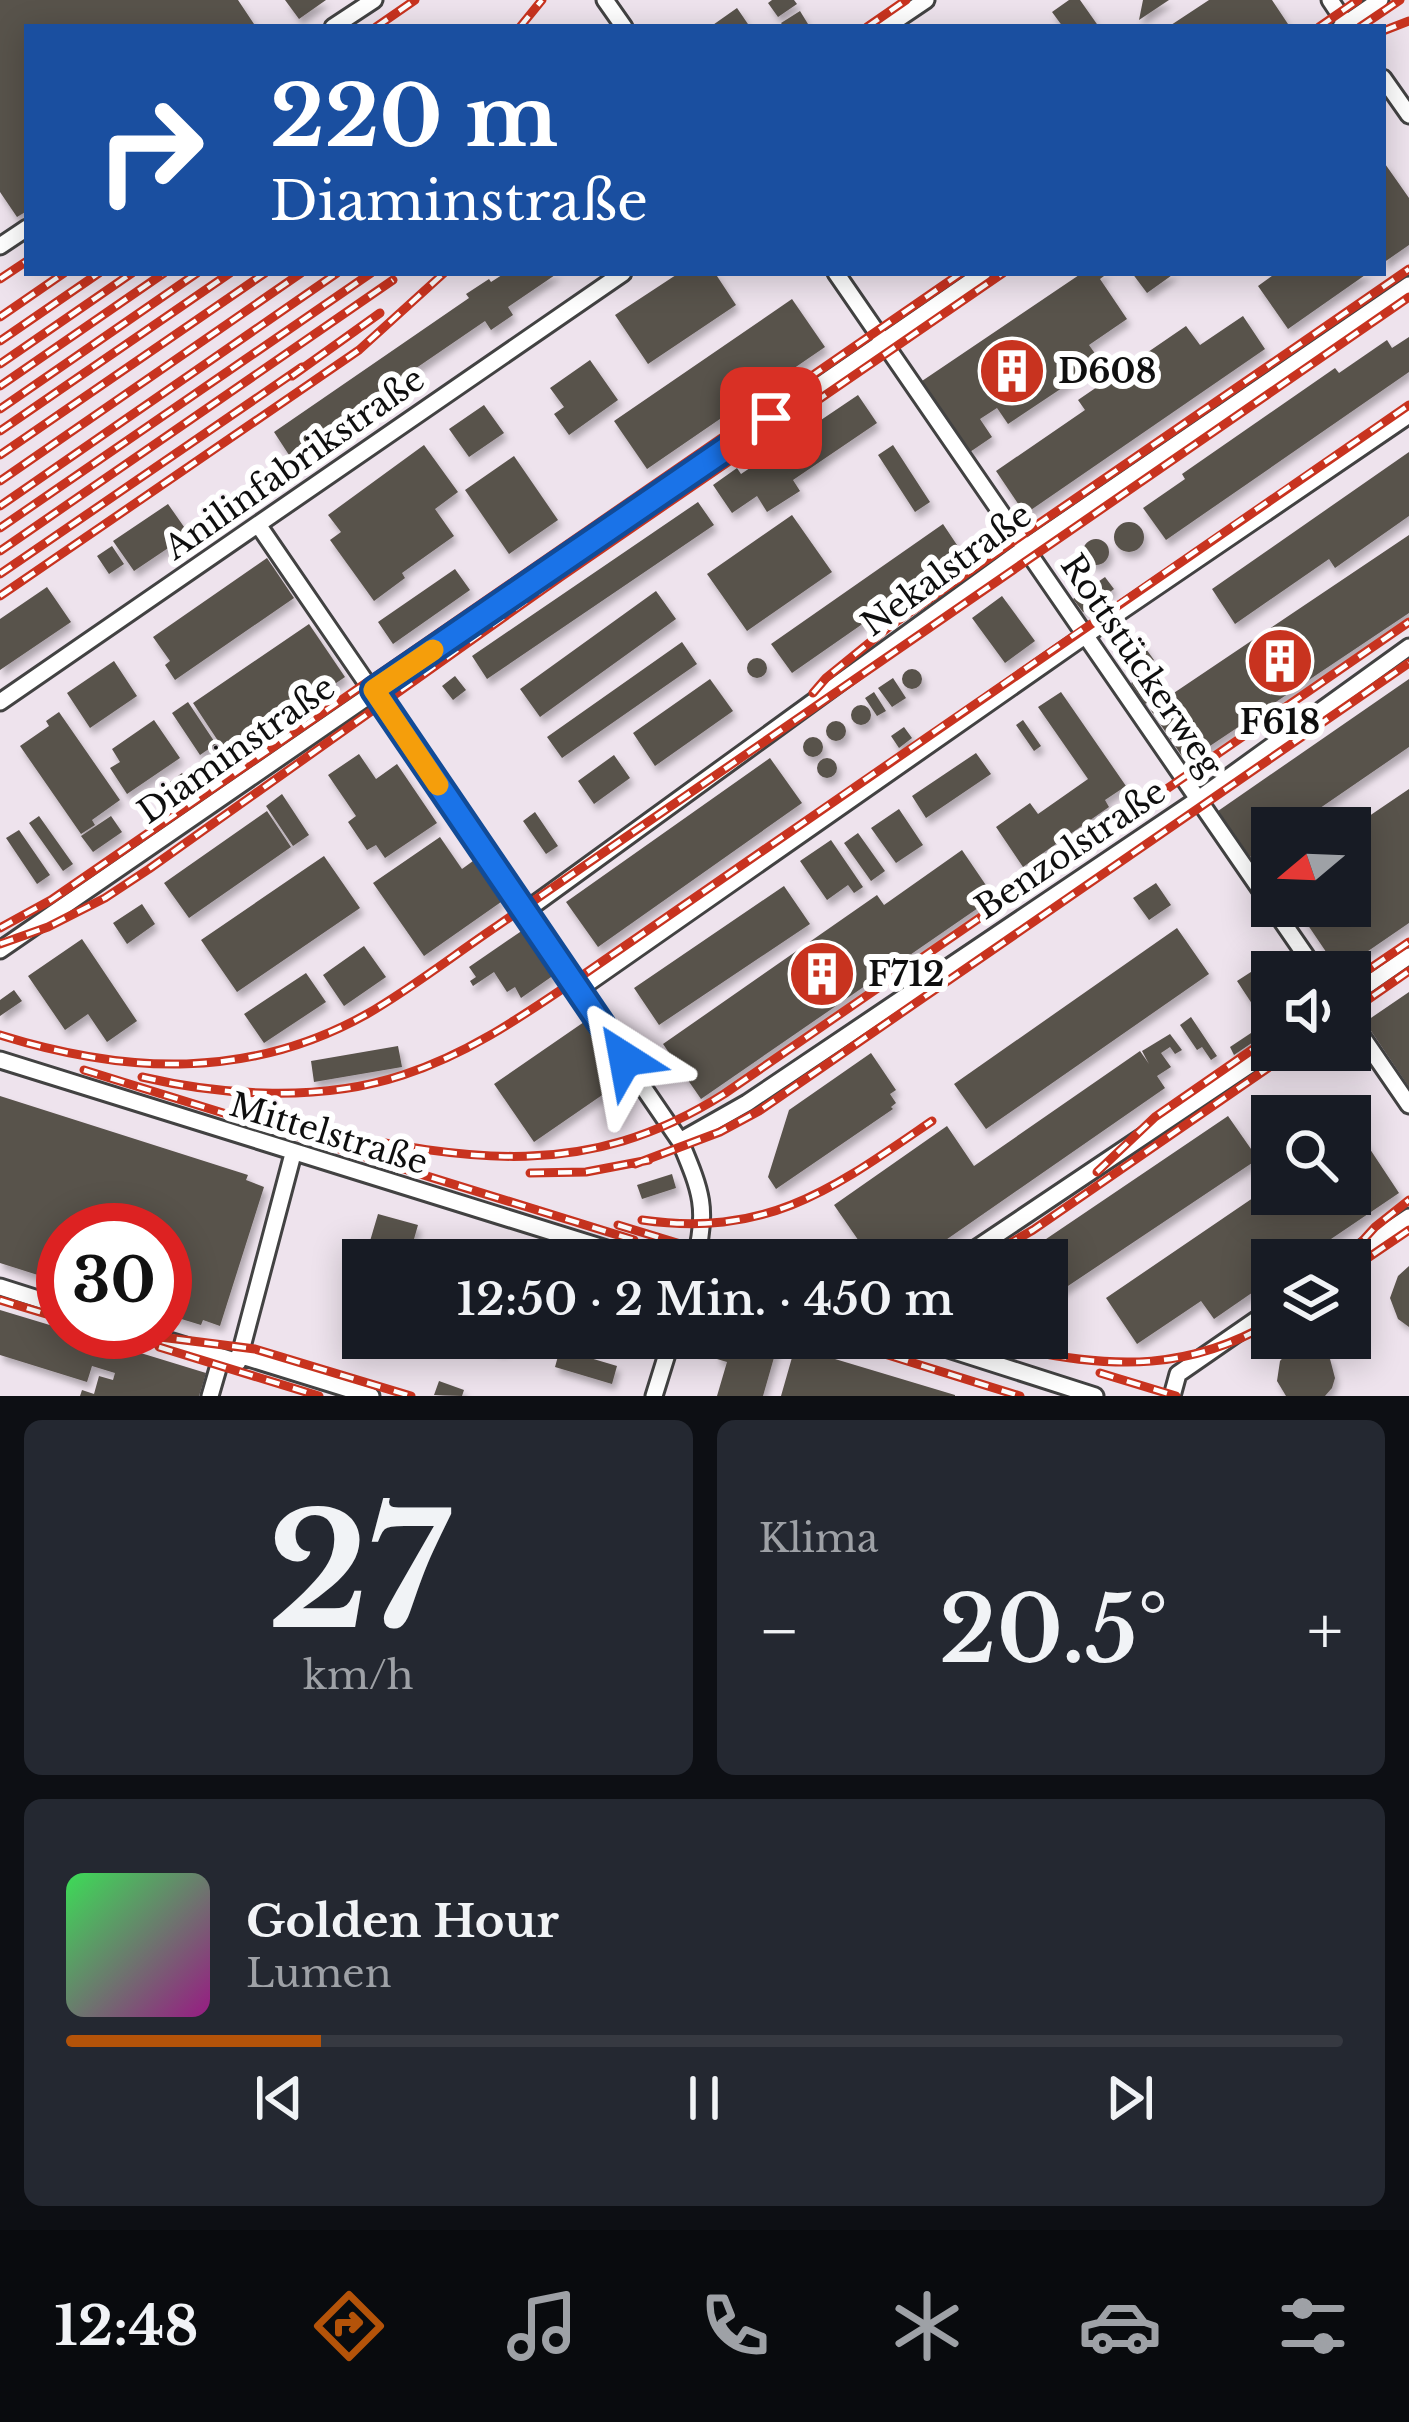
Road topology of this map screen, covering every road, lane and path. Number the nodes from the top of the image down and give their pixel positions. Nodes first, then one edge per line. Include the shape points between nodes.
1 (374, 0) edge
2 (926, 0) edge
3 (1380, 0) edge
4 (338, 24) edge
5 (890, 24) edge
6 (1348, 24) edge
7 (1386, 82) edge
8 (1409, 115) edge
9 (618, 276) edge
10 (838, 276) edge
11 (979, 276) edge
12 (1409, 285) edge
13 (884, 341) junction
14 (1409, 416) edge
15 (259, 526) junction
16 (1025, 548) junction
17 (1086, 635) junction
18 (1409, 647) edge
19 (374, 690) junction
20 (0, 702) edge
21 (1197, 800) junction
22 (524, 912) junction
23 (0, 950) edge
24 (1302, 951) edge
25 (1409, 956) edge
26 (1371, 982) edge
27 (578, 990) junction
28 (1371, 1050) edge
29 (0, 1060) edge
30 (1251, 1064) edge
31 (1409, 1105) edge
32 (680, 1141) junction
33 (293, 1154) junction
34 (1409, 1217) edge
35 (572, 1239) edge
36 (700, 1239) edge
37 (990, 1239) edge
38 (1371, 1243) edge
39 (0, 1287) edge
40 (36, 1298) edge
41 (1251, 1324) edge
42 (192, 1347) edge
43 (233, 1358) junction
44 (665, 1359) edge
45 (980, 1359) edge
46 (210, 1396) edge
47 (371, 1396) edge
48 (654, 1396) edge
49 (1095, 1396) edge
50 (1172, 1396) edge

1 - 4 street
2 - 5 street
3 - 6 street
7 - 8 street
9 - 15 street, Anilinfabrikstraße
10 - 13 street, Rottstückerweg
11 - 13 street, Diaminstraße
12 - 16 street, Nekalstraße
13 - 16 street, Rottstückerweg
13 - 19 street, Diaminstraße
14 - 17 street
15 - 19 street
15 - 20 street, Anilinfabrikstraße
16 - 17 street, Rottstückerweg
16 - 22 street, Nekalstraße
17 - 21 street, Rottstückerweg
17 - 27 street
18 - 21 street, Benzolstraße
19 - 22 street
19 - 23 street, Diaminstraße
21 - 24 street, Rottstückerweg
21 - 32 street, Benzolstraße
22 - 27 street
25 - 26 street
27 - 32 street
28 - 31 street
29 - 33 street, Mittelstraße
30 - 37 street
32 - 36 street via 703,1208
33 - 35 street, Mittelstraße
33 - 43 street
34 - 38 street
39 - 40 street
41 - 50 street via 1178,1374
42 - 43 street
43 - 46 street
43 - 47 street
44 - 48 street
45 - 49 street

